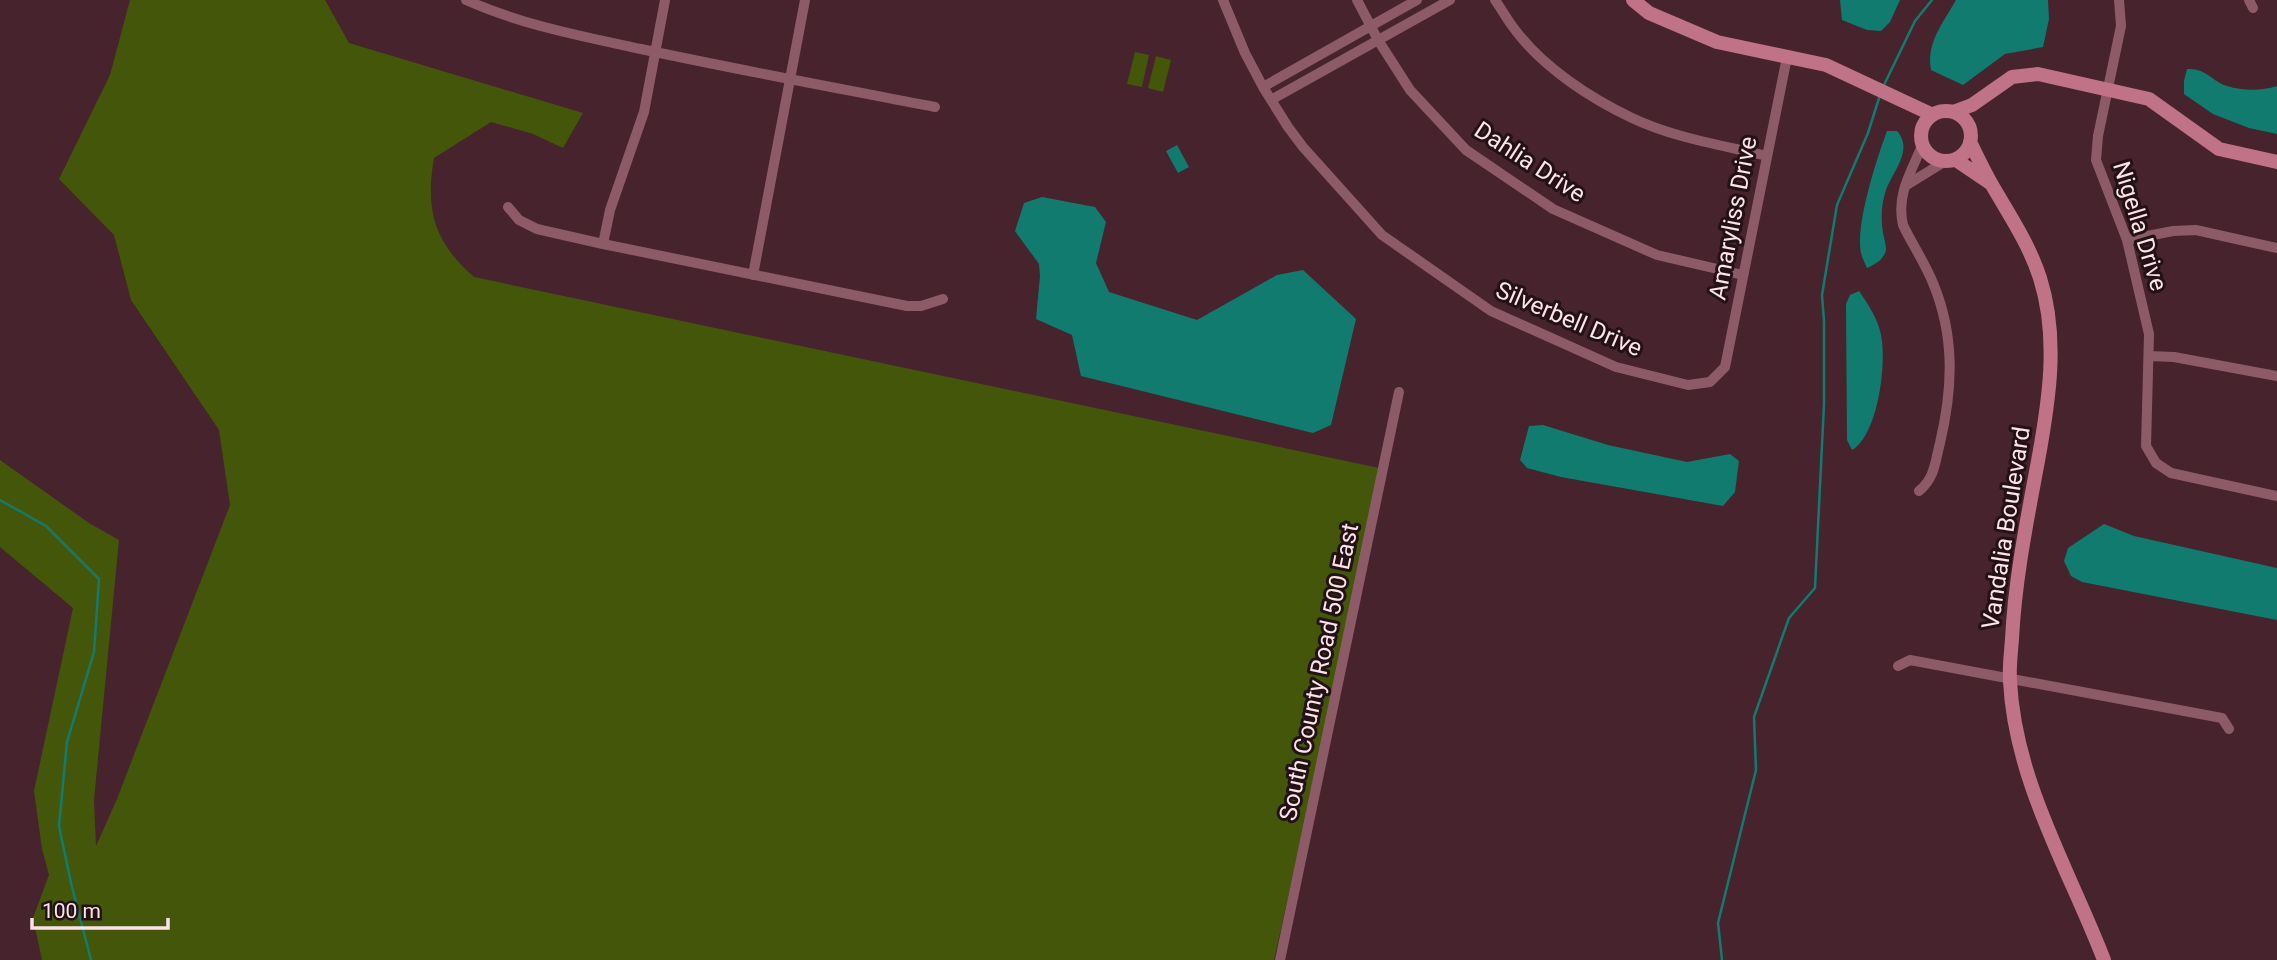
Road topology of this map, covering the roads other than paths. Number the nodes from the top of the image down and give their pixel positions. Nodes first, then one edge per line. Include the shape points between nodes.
1 (466, 0) edge
2 (665, 0) edge
3 (805, 0) edge
4 (1223, 0) edge
5 (1357, 0) edge
6 (1417, 0) edge
7 (1450, 0) edge
8 (1495, 0) edge
9 (1633, 0) edge
10 (2119, 0) edge
11 (1372, 27) junction
12 (1378, 40) junction
13 (656, 52) junction
14 (1787, 57) junction
15 (791, 79) junction
16 (1263, 87) junction
17 (2107, 89) junction
18 (1987, 94) junction
19 (1270, 100) junction
20 (1906, 102) junction
21 (935, 107) dead end
22 (1953, 112) junction
23 (1933, 115) junction
24 (1969, 126) junction
25 (1921, 141) junction
26 (1970, 142) junction
27 (1767, 156) junction
28 (1950, 161) junction
29 (2277, 162) edge
30 (1991, 184) junction
31 (1902, 187) junction
32 (508, 207) dead end
33 (2127, 240) junction
34 (603, 244) junction
35 (2277, 248) edge
36 (753, 275) junction
37 (1743, 275) junction
38 (943, 299) dead end
39 (2149, 356) junction
40 (2277, 376) edge
41 (1710, 382) joint
42 (1399, 392) dead end
43 (1919, 491) dead end
44 (2277, 496) edge
45 (1898, 666) dead end
46 (2010, 679) junction
47 (2230, 729) dead end
48 (1280, 960) edge
49 (2104, 960) edge

1 - 13 street via 522,22
2 - 13 street
3 - 15 street
4 - 16 street, Silverbell Drive
5 - 11 street, Dahlia Drive
6 - 11 street
7 - 12 street
8 - 27 street via 1517,33 1549,65 1633,119
9 - 14 street via 1649,13 1717,42
10 - 17 street, Nigella Drive via 2120,26
11 - 12 street, Dahlia Drive
11 - 16 street
12 - 19 street
12 - 37 street, Dahlia Drive via 1410,90 1466,150 1553,209 1657,255
13 - 15 street
13 - 34 street via 644,112
14 - 20 street via 1826,65
14 - 27 street, Amaryliss Drive
15 - 21 street
15 - 36 street
16 - 19 street, Silverbell Drive
17 - 18 street via 2038,74 2012,77
17 - 29 street via 2149,99 2219,149
17 - 33 street, Nigella Drive via 2096,160
18 - 22 street via 1972,106
18 - 24 street
19 - 41 street, Silverbell Drive via 1303,147 1382,235 1492,311 1616,367 1688,385
20 - 23 street
20 - 25 street
22 - 23 street
22 - 24 street
23 - 25 street via 1926,120
24 - 26 street
25 - 28 street via 1931,157
25 - 31 street
26 - 28 street via 1967,150
26 - 30 street, Vandalia Boulevard
27 - 37 street, Amaryliss Drive
28 - 30 street, Vandalia Boulevard
28 - 31 street
30 - 46 street, Vandalia Boulevard via 2024,237 2041,280 2051,350 2046,422 2014,600
31 - 43 street via 1900,215 1933,282 1951,360 1947,413 1930,482
32 - 34 street via 519,220 537,229
33 - 35 street via 2196,230
33 - 39 street, Nigella Drive via 2149,334
34 - 36 street
36 - 38 street via 907,306
37 - 41 street, Amaryliss Drive via 1725,367
39 - 40 street via 2174,356
39 - 44 street, Nigella Drive via 2146,446 2156,463 2171,474
42 - 48 street, South County Road 500 East
45 - 46 street via 1910,660
46 - 47 street via 2222,718
46 - 49 street, Vandalia Boulevard via 2027,774

